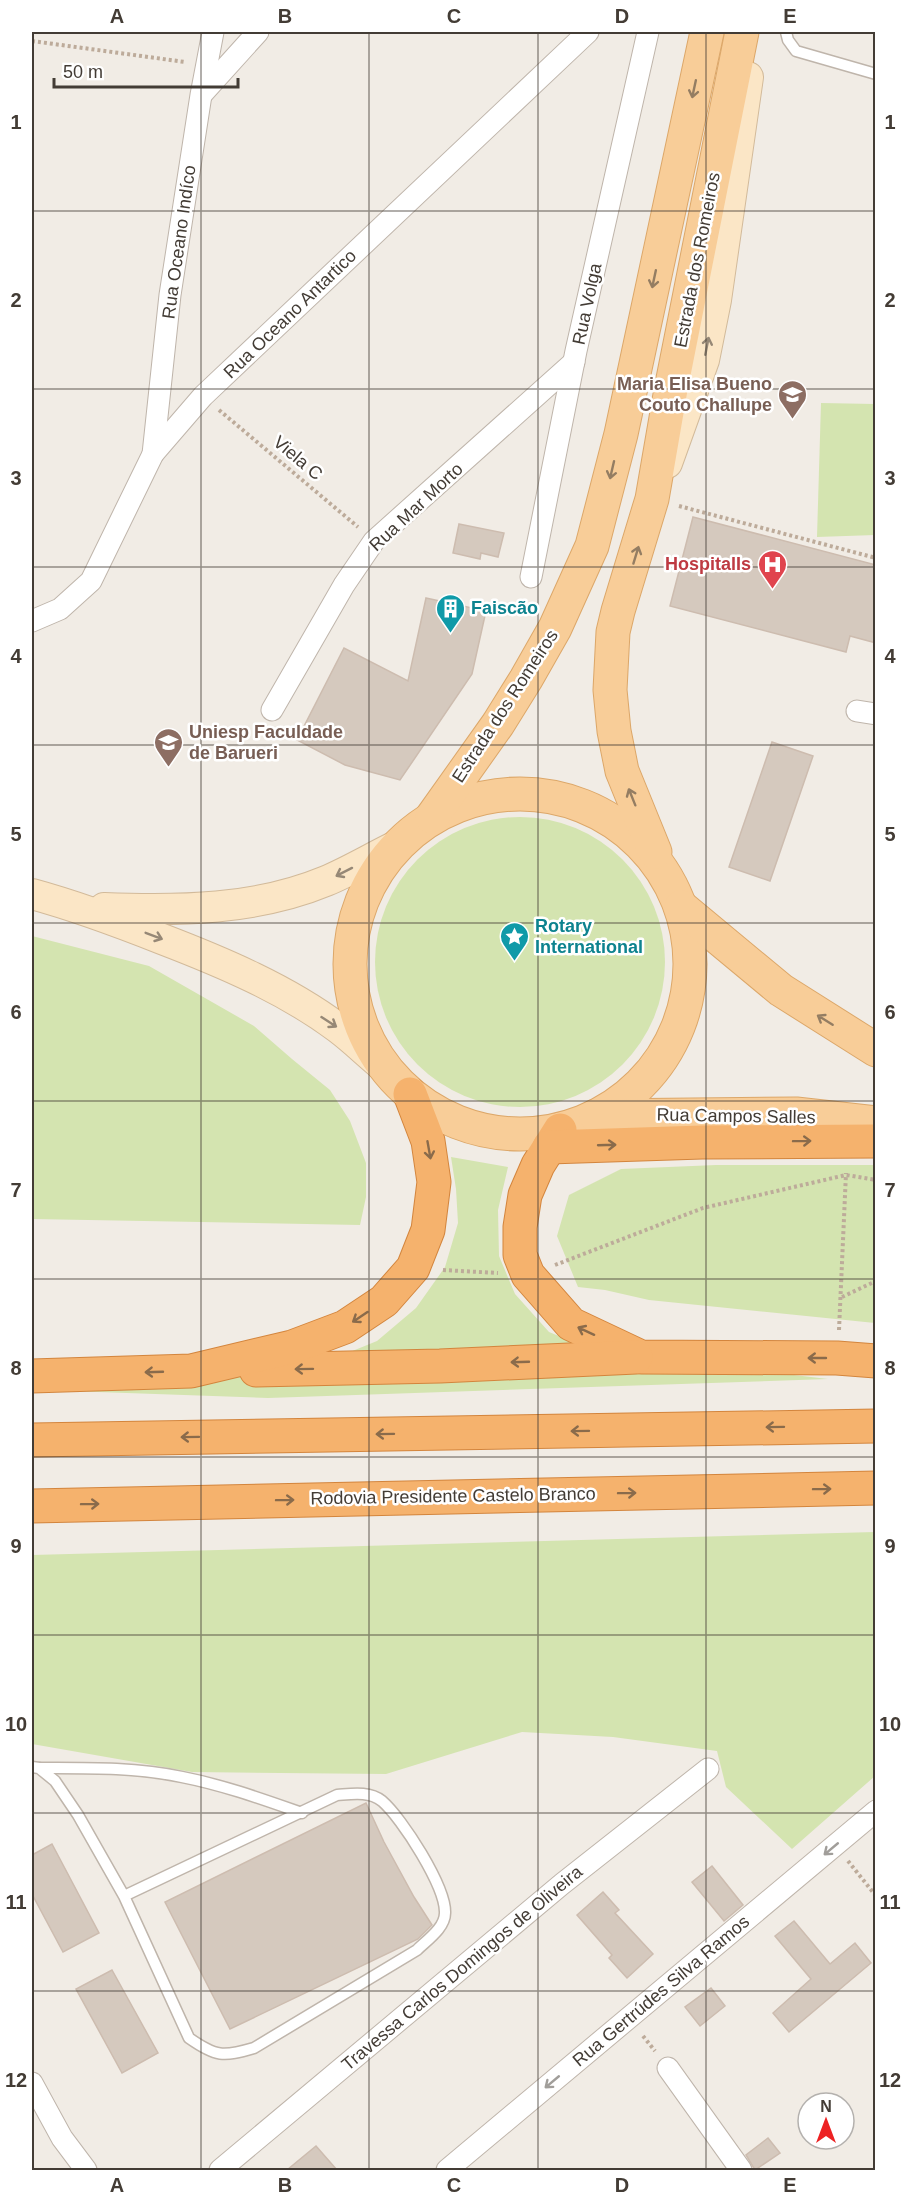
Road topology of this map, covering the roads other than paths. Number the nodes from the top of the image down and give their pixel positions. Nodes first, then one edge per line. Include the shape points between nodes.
1 (213, 32) edge
2 (258, 32) edge
3 (588, 32) edge
4 (648, 32) edge
5 (706, 32) edge
6 (742, 32) edge
7 (755, 32) edge
8 (786, 32) edge
9 (876, 74) edge
10 (201, 95) junction
11 (574, 362) junction
12 (153, 454) junction
13 (652, 499) junction
14 (531, 577) dead end
15 (32, 621) edge
16 (272, 710) dead end
17 (431, 819) junction
18 (396, 846) junction
19 (662, 870) junction
20 (32, 894) edge
21 (80, 907) junction
22 (681, 907) junction
23 (876, 1050) edge
24 (384, 1066) junction
25 (410, 1094) junction
26 (596, 1116) junction
27 (876, 1123) edge
28 (554, 1139) junction
29 (876, 1141) edge
30 (641, 1357) junction
31 (876, 1361) edge
32 (191, 1371) junction
33 (32, 1376) edge
34 (876, 1425) edge
35 (32, 1440) edge
36 (876, 1488) edge
37 (32, 1506) edge
38 (35, 1767) edge
39 (708, 1769) dead end
40 (876, 1811) edge
41 (302, 1813) junction
42 (124, 1896) junction
43 (668, 2068) road end
44 (32, 2083) edge
45 (83, 2170) edge
46 (220, 2170) edge
47 (447, 2170) edge
48 (741, 2170) edge

1 - 10 street, Rua Oceano Indíco
2 - 10 street
3 - 12 street, Rua Oceano Antartico via 203,396
4 - 11 street, Rua Volga
5 -> 17 main road, Estrada dos Romeiros via 621,434 592,546 538,659
6 - 13 main road, Estrada dos Romeiros
13 -> 7 street via 704,360
8 - 9 lane via 796,51
10 - 12 street, Rua Oceano Indíco via 170,295
11 - 14 street, Rua Volga
11 - 16 street, Rua Mar Morto via 374,541
12 - 15 street, Rua Oceano Antartico via 91,582 60,609
19 -> 13 main road, Estrada dos Romeiros via 622,771 610,690 613,632
17 - 18 main road
17 - 19 main road via 460,804 492,796 525,794 557,798 588,808 617,824 642,845
18 -> 21 street via 326,881 271,898 220,907 168,910
18 - 24 main road via 375,873 360,904 351,937 349,971 358,1016
19 - 22 main road
20 - 21 street
21 -> 24 street via 207,956 263,983 337,1028
23 -> 22 main road via 781,990
22 - 26 main road via 689,942 690,978 683,1013 669,1046 648,1076
24 - 25 main road
25 - 28 main road via 436,1112 464,1124
25 -> 32 highway via 428,1141 434,1182 428,1230 413,1268 384,1301 345,1327 292,1347
26 - 27 main road, Rua Campos Salles via 796,1114
26 - 28 main road
28 -> 29 highway
30 -> 28 highway via 571,1324 528,1275 520,1255 525,1195
31 -> 30 highway
30 -> 32 highway
32 -> 33 highway
34 -> 35 highway
37 -> 36 highway, Rodovia Presidente Castelo Branco
38 - 41 lane via 181,1776
38 - 42 lane via 55,1781
39 - 46 street, Travessa Carlos Domingos de Oliveira via 562,1884
40 -> 47 street, Rua Gertrúdes Silva Ramos
41 - 42 lane
41 - 42 lane via 337,1795 361,1793 381,1800 407,1829 440,1888 446,1915 417,1950 254,2048 229,2055 208,2051 189,2038
43 - 48 street
44 - 45 street

